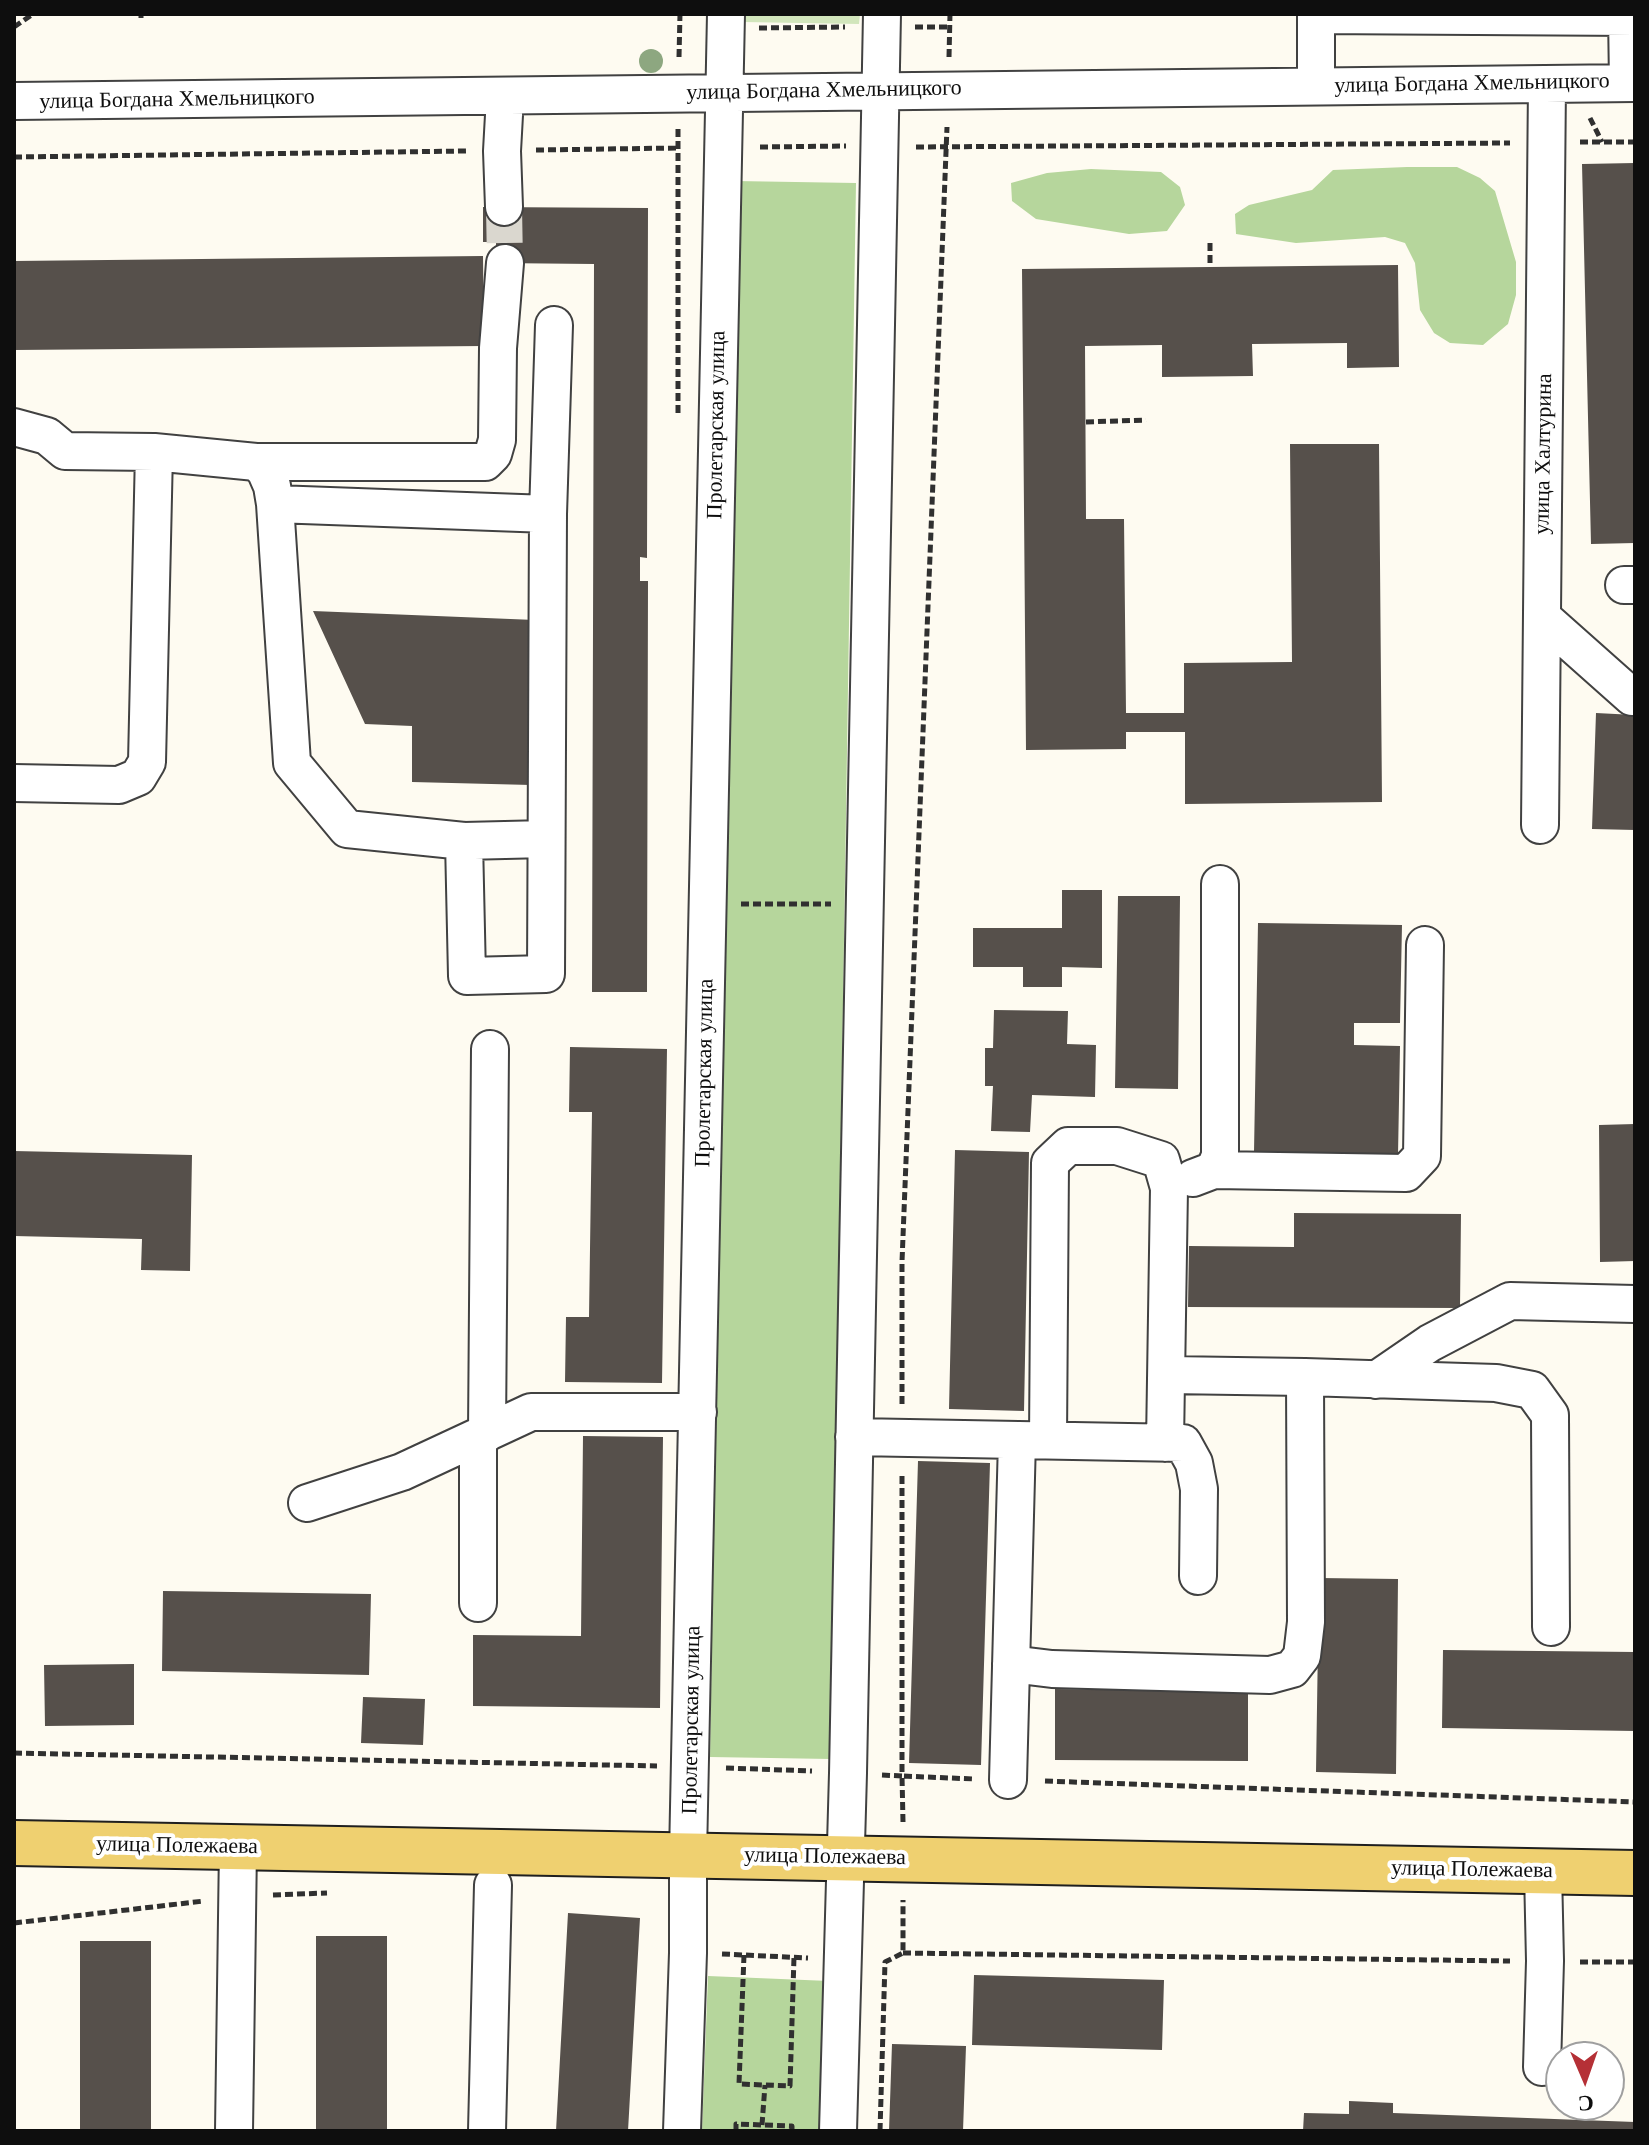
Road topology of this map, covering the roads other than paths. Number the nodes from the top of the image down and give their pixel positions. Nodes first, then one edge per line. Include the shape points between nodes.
1 (1316, 14) edge
2 (1630, 16) edge
3 (726, 21) edge
4 (881, 21) edge
5 (1632, 83) edge
6 (1547, 84) junction
7 (1316, 86) junction
8 (879, 90) junction
9 (724, 93) junction
10 (505, 97) junction
11 (14, 101) edge
12 (504, 207) tunnel mouth
13 (505, 263) tunnel mouth
14 (554, 325) dead end
15 (14, 427) edge
16 (154, 452) junction
17 (256, 462) junction
18 (275, 504) junction
19 (548, 514) junction
20 (1542, 617) junction
21 (1632, 697) dead end
22 (14, 783) edge
23 (1540, 825) dead end
24 (546, 839) junction
25 (464, 841) junction
26 (1220, 884) dead end
27 (1425, 945) dead end
28 (490, 1049) dead end
29 (1214, 1170) junction
30 (1169, 1188) junction
31 (1635, 1304) edge
32 (1168, 1375) junction
33 (1305, 1377) junction
34 (1376, 1380) junction
35 (698, 1412) junction
36 (483, 1435) junction
37 (854, 1437) junction
38 (1032, 1440) junction
39 (1165, 1443) junction
40 (307, 1503) dead end
41 (1198, 1576) dead end
42 (478, 1603) dead end
43 (1551, 1627) dead end
44 (1011, 1664) junction
45 (1008, 1780) dead end
46 (14, 1843) edge
47 (238, 1847) junction
48 (688, 1855) junction
49 (845, 1857) junction
50 (1543, 1871) junction
51 (1635, 1873) edge
52 (493, 1885) dead end
53 (1542, 2067) dead end
54 (234, 2131) edge
55 (487, 2131) edge
56 (682, 2131) edge
57 (838, 2131) edge

1 - 2 street
1 - 7 street
2 - 5 street
3 - 9 street, Пролетарская улица
4 - 8 street
5 - 6 street, улица Богдана Хмельницкого
6 - 7 street, улица Богдана Хмельницкого
6 - 20 street, улица Халтурина
7 - 8 street, улица Богдана Хмельницкого
8 - 9 street, улица Богдана Хмельницкого
8 - 37 street
9 - 10 street, улица Богдана Хмельницкого
9 - 35 street, Пролетарская улица
10 - 11 street, улица Богдана Хмельницкого
10 - 12 street
13 - 17 street via 497,440 485,462
14 - 19 street
15 - 16 street via 47,436 65,451
16 - 17 street
16 - 22 street via 147,762 138,777 119,785
17 - 18 street via 265,470
18 - 19 street
18 - 25 street via 292,763 347,829
19 - 24 street
20 - 21 street
20 - 23 street, улица Халтурина
24 - 25 street
24 - 25 street via 546,974 467,976
26 - 29 street via 1220,1156
27 - 29 street via 1422,1156 1406,1173
28 - 36 street
29 - 30 street
30 - 32 street
30 - 38 street via 1161,1160 1117,1146 1068,1146 1050,1163
31 - 34 street via 1510,1301 1430,1343
32 - 33 street
32 - 39 street
33 - 34 street
33 - 44 street via 1306,1622 1302,1656 1292,1669 1270,1675
34 - 43 street via 1496,1383 1532,1390 1550,1415
35 - 36 street via 531,1412
35 - 48 street, Пролетарская улица via 679,1766
36 - 40 street via 402,1472
36 - 42 street
37 - 38 street
37 - 49 street
38 - 39 street
38 - 44 street
39 - 41 street via 1183,1443 1194,1463 1199,1489
44 - 45 street
46 - 47 main road, улица Полежаева
47 - 48 main road, улица Полежаева
47 - 54 street
48 - 49 main road, улица Полежаева
48 - 56 street, Пролетарская улица
49 - 50 main road, улица Полежаева
49 - 57 street
50 - 51 main road, улица Полежаева
50 - 53 street
52 - 55 street

